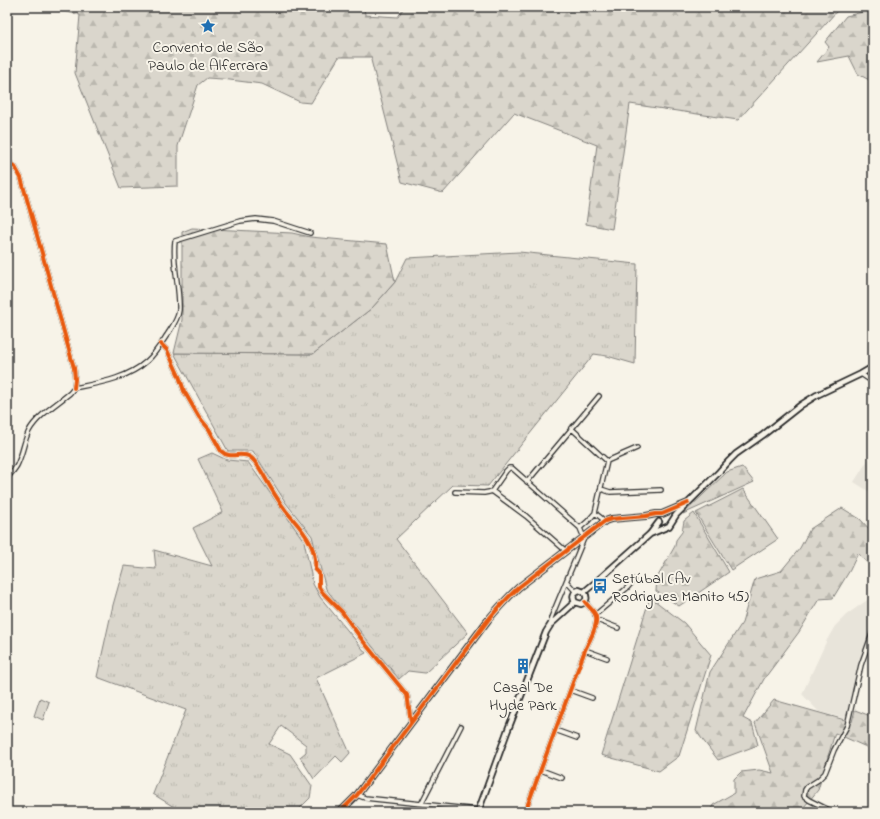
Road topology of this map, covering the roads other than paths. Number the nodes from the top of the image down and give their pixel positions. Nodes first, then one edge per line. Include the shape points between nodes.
1 (7, 162) edge
2 (310, 233) dead end
3 (161, 344) junction
4 (873, 367) edge
5 (862, 374) junction
6 (873, 382) edge
7 (74, 388) junction
8 (599, 396) dead end
9 (572, 428) junction
10 (637, 448) dead end
11 (607, 462) junction
12 (7, 478) edge
13 (527, 482) junction
14 (601, 489) junction
15 (492, 490) junction
16 (661, 490) dead end
17 (455, 492) dead end
18 (688, 503) junction
19 (595, 513) junction
20 (664, 514) junction
21 (646, 516) junction
22 (605, 521) junction
23 (658, 522) junction
24 (672, 522) junction
25 (666, 527) junction
26 (580, 528) junction
27 (650, 534) junction
28 (584, 538) junction
29 (566, 551) junction
30 (634, 580) dead end
31 (567, 582) junction
32 (576, 592) junction
33 (584, 592) junction
34 (575, 602) junction
35 (585, 602) junction
36 (596, 615) junction
37 (597, 620) junction
38 (551, 624) junction
39 (618, 628) dead end
40 (873, 630) edge
41 (585, 650) junction
42 (607, 658) dead end
43 (570, 690) junction
44 (592, 698) dead end
45 (411, 721) junction
46 (461, 726) dead end
47 (555, 730) junction
48 (577, 738) dead end
49 (541, 770) junction
50 (562, 778) dead end
51 (357, 795) junction
52 (421, 804) junction
53 (478, 811) edge
54 (340, 812) edge
55 (527, 812) edge
56 (833, 812) edge

1 - 7 street via 15,167 21,178 74,368
2 - 3 street via 273,220 256,219 175,240 179,311 176,321
3 - 7 street via 148,360 133,371 114,379
3 - 45 street via 167,350 184,391 221,451 228,456 241,454 253,459 281,504 302,528 310,543 315,569 319,573 319,587 342,612 407,695
4 - 5 street
5 - 6 street
5 - 18 street via 801,405 736,454
7 - 12 street via 32,425 18,463
8 - 9 street
9 - 11 street
9 - 13 street
10 - 11 street
11 - 14 street
13 - 15 street via 509,468
13 - 26 street
14 - 16 street via 610,492
14 - 19 street
15 - 17 street via 484,493
15 - 29 street
18 - 20 street
18 - 24 street
19 - 22 street
19 - 26 street
20 - 21 street
20 - 23 street via 659,517
20 - 24 street via 670,516
21 - 22 street
21 - 23 street
22 - 28 street
23 - 25 street
23 - 27 street
24 - 25 street
25 - 27 street
26 - 28 street
27 - 33 street
28 - 29 street
28 - 31 street
29 - 45 street via 499,606
30 - 36 street
31 - 32 street
31 - 38 street via 551,618
32 - 33 street
32 - 34 street via 573,596
33 - 35 street
34 - 35 street
34 - 38 street
35 - 36 street
36 - 37 street
37 - 39 street
37 - 41 street
38 - 53 street
40 - 56 street via 861,665 848,722 826,773 807,787 804,793 809,800
41 - 42 street
41 - 43 street
43 - 44 street
43 - 47 street
45 - 51 street
46 - 52 street
47 - 48 street
47 - 49 street
49 - 50 street
49 - 55 street
51 - 52 street
51 - 54 street
52 - 53 street

